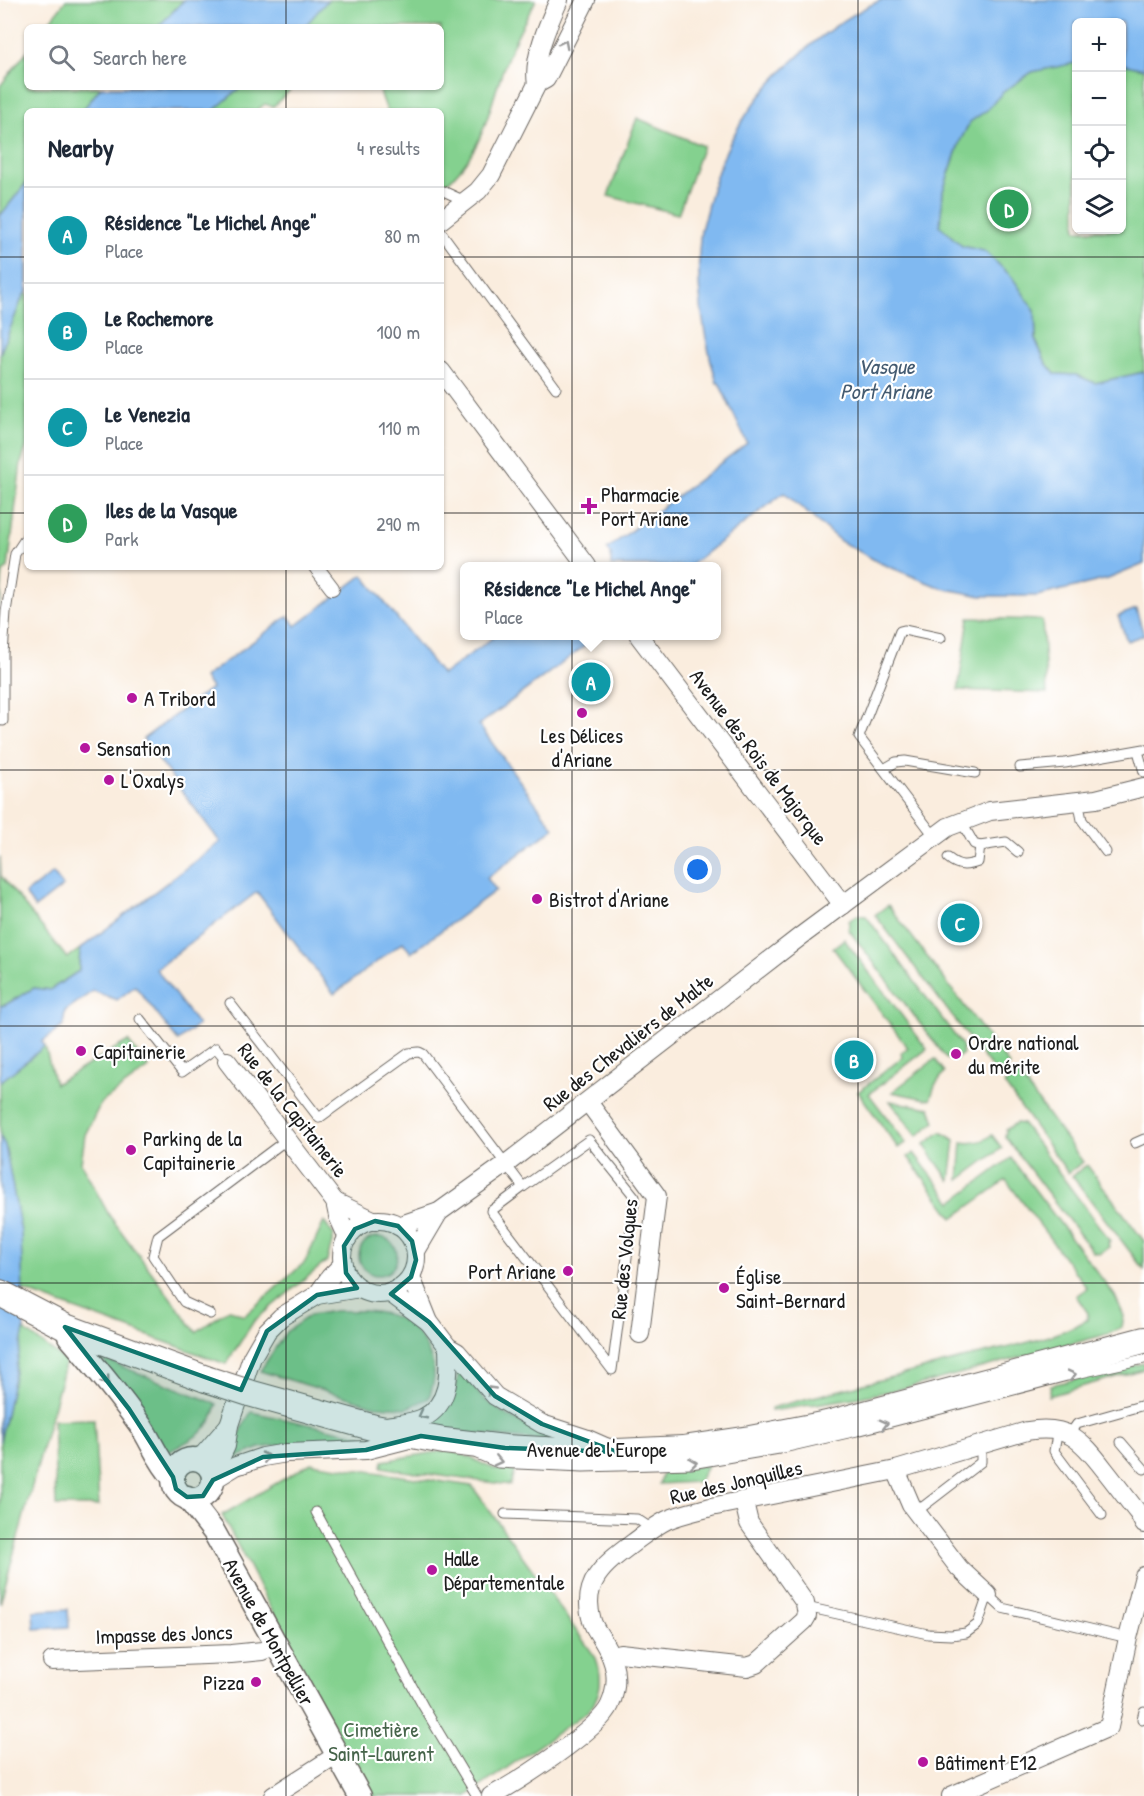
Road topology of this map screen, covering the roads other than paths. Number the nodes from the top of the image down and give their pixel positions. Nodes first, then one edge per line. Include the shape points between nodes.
1 (560, 0) edge
2 (586, 0) edge
3 (537, 84) junction
4 (444, 191) edge
5 (465, 201) junction
6 (444, 218) edge
7 (444, 236) edge
8 (444, 375) edge
9 (556, 388) dead end
10 (24, 540) edge
11 (584, 562) edge
12 (318, 570) edge
13 (332, 588) dead end
14 (941, 638) dead end
15 (642, 640) edge
16 (3, 721) dead end
17 (1141, 750) edge
18 (1020, 767) dead end
19 (884, 769) junction
20 (1144, 772) edge
21 (975, 773) dead end
22 (1144, 787) edge
23 (1078, 800) junction
24 (961, 821) junction
25 (935, 837) junction
26 (980, 846) junction
27 (1018, 852) dead end
28 (1106, 852) dead end
29 (948, 858) dead end
30 (843, 905) junction
31 (230, 1003) dead end
32 (140, 1019) dead end
33 (227, 1061) joint
34 (588, 1102) junction
35 (286, 1140) junction
36 (506, 1164) junction
37 (523, 1187) junction
38 (335, 1202) junction
39 (439, 1212) junction
40 (375, 1221) junction
41 (398, 1226) junction
42 (348, 1238) junction
43 (416, 1251) junction
44 (343, 1264) junction
45 (411, 1276) junction
46 (360, 1288) junction
47 (389, 1292) junction
48 (0, 1293) edge
49 (317, 1295) junction
50 (210, 1314) dead end
51 (429, 1322) junction
52 (67, 1332) junction
53 (639, 1335) dead end
54 (1144, 1340) edge
55 (448, 1347) junction
56 (1144, 1359) edge
57 (1144, 1406) edge
58 (375, 1428) junction
59 (1064, 1432) junction
60 (432, 1438) junction
61 (1121, 1442) dead end
62 (981, 1444) junction
63 (617, 1452) junction
64 (1144, 1469) edge
65 (896, 1470) junction
66 (203, 1480) junction
67 (744, 1502) junction
68 (316, 1512) dead end
69 (916, 1512) junction
70 (505, 1514) dead end
71 (1102, 1515) dead end
72 (1143, 1518) edge
73 (652, 1529) junction
74 (1144, 1576) edge
75 (988, 1595) junction
76 (806, 1607) junction
77 (1128, 1638) junction
78 (277, 1645) junction
79 (612, 1656) junction
80 (52, 1661) dead end
81 (337, 1755) junction
82 (273, 1796) edge
83 (360, 1796) edge
84 (477, 1796) edge
85 (491, 1796) edge
86 (951, 1796) edge

1 - 3 street via 534,72
3 -> 2 street via 546,79
3 - 5 street via 491,175
4 - 5 lane
5 - 6 street
7 - 9 lane
8 - 11 street
10 - 16 lane via 15,554 10,582 3,654
12 - 13 street
14 - 19 lane via 900,631 860,737
15 - 30 street, Avenue des Rois de Majorque
17 - 18 lane
17 - 20 lane
19 - 21 lane via 906,761
19 - 25 lane
22 - 23 street, Rue des Chevaliers de Malte
23 - 24 street, Rue des Chevaliers de Malte via 990,812
23 - 28 lane via 1082,820
24 - 25 street, Rue des Chevaliers de Malte
24 - 26 lane via 974,844
25 - 30 street, Rue des Chevaliers de Malte
26 - 27 lane via 1006,842
26 - 29 lane via 978,862 964,866
30 - 34 street, Rue des Chevaliers de Malte
31 - 36 lane via 320,1118 409,1053 418,1052
32 - 33 lane, Rue de la Capitainerie via 182,1072 216,1048
33 - 35 street, Rue de la Capitainerie
34 - 36 street, Rue des Chevaliers de Malte
34 - 53 street, Rue des Volques via 657,1196
35 - 38 street, Rue de la Capitainerie
35 - 50 lane via 158,1236 153,1256 184,1302
36 - 37 lane
36 - 39 street, Rue des Chevaliers de Malte
37 - 37 lane via 589,1140 635,1197 612,1370 491,1211
38 - 40 street, Rue de la Capitainerie
38 - 42 street, Rue de la Capitainerie
39 - 41 street
39 - 43 street
40 - 41 street
40 - 42 street via 355,1229
41 - 43 street via 407,1232
42 - 44 street
43 - 45 street
44 - 46 street via 352,1282
44 - 49 street
45 - 47 street
45 - 51 street
46 - 47 street
46 - 49 street
47 - 51 street
48 - 52 main road, Avenue de l'Europe
49 - 66 street via 281,1317 267,1331 252,1357 229,1425 226,1446
51 - 55 street
52 - 58 main road, Avenue de l'Europe, bridge via 249,1393
52 -> 66 street via 129,1409 173,1477 178,1466 189,1460
54 - 63 main road, Avenue de l'Europe via 827,1424 683,1449
55 -> 58 street via 446,1392 436,1407 423,1418
63 -> 55 street via 542,1424 495,1396 457,1352
60 -> 56 lane via 498,1463 583,1467 691,1464 857,1431
57 - 59 lane via 1077,1424
58 - 60 main road, Avenue de l'Europe
59 - 62 street, Rue des Jonquilles via 1042,1428
59 - 71 lane via 1054,1451
59 - 72 street via 1090,1450
60 - 63 main road, Avenue de l'Europe via 505,1448
66 -> 60 street via 263,1457 366,1450
61 - 64 lane
62 - 65 street, Rue des Jonquilles
62 - 69 lane via 981,1462
65 - 67 street, Rue des Jonquilles
65 - 69 street
66 - 78 street, Avenue de Montpellier via 214,1532
67 - 73 street, Rue des Jonquilles via 689,1512
67 - 76 street via 749,1523
68 - 84 lane
69 - 75 street via 959,1568
70 - 73 lane via 637,1519
73 - 79 street, Rue des Jonquilles via 601,1569 590,1587 592,1623
74 - 77 street
75 - 76 lane via 978,1624 966,1633 951,1635 928,1634
75 - 77 lane via 1002,1608
76 - 79 street via 804,1621 756,1664 747,1667 620,1653
77 - 86 street via 1109,1727
78 - 80 street, Impasse des Joncs via 262,1651 231,1654
78 - 81 street, Avenue de Montpellier
79 - 85 street, Rue des Jonquilles via 616,1673 609,1708 582,1736
81 - 82 street
81 - 83 street, Avenue de Montpellier

